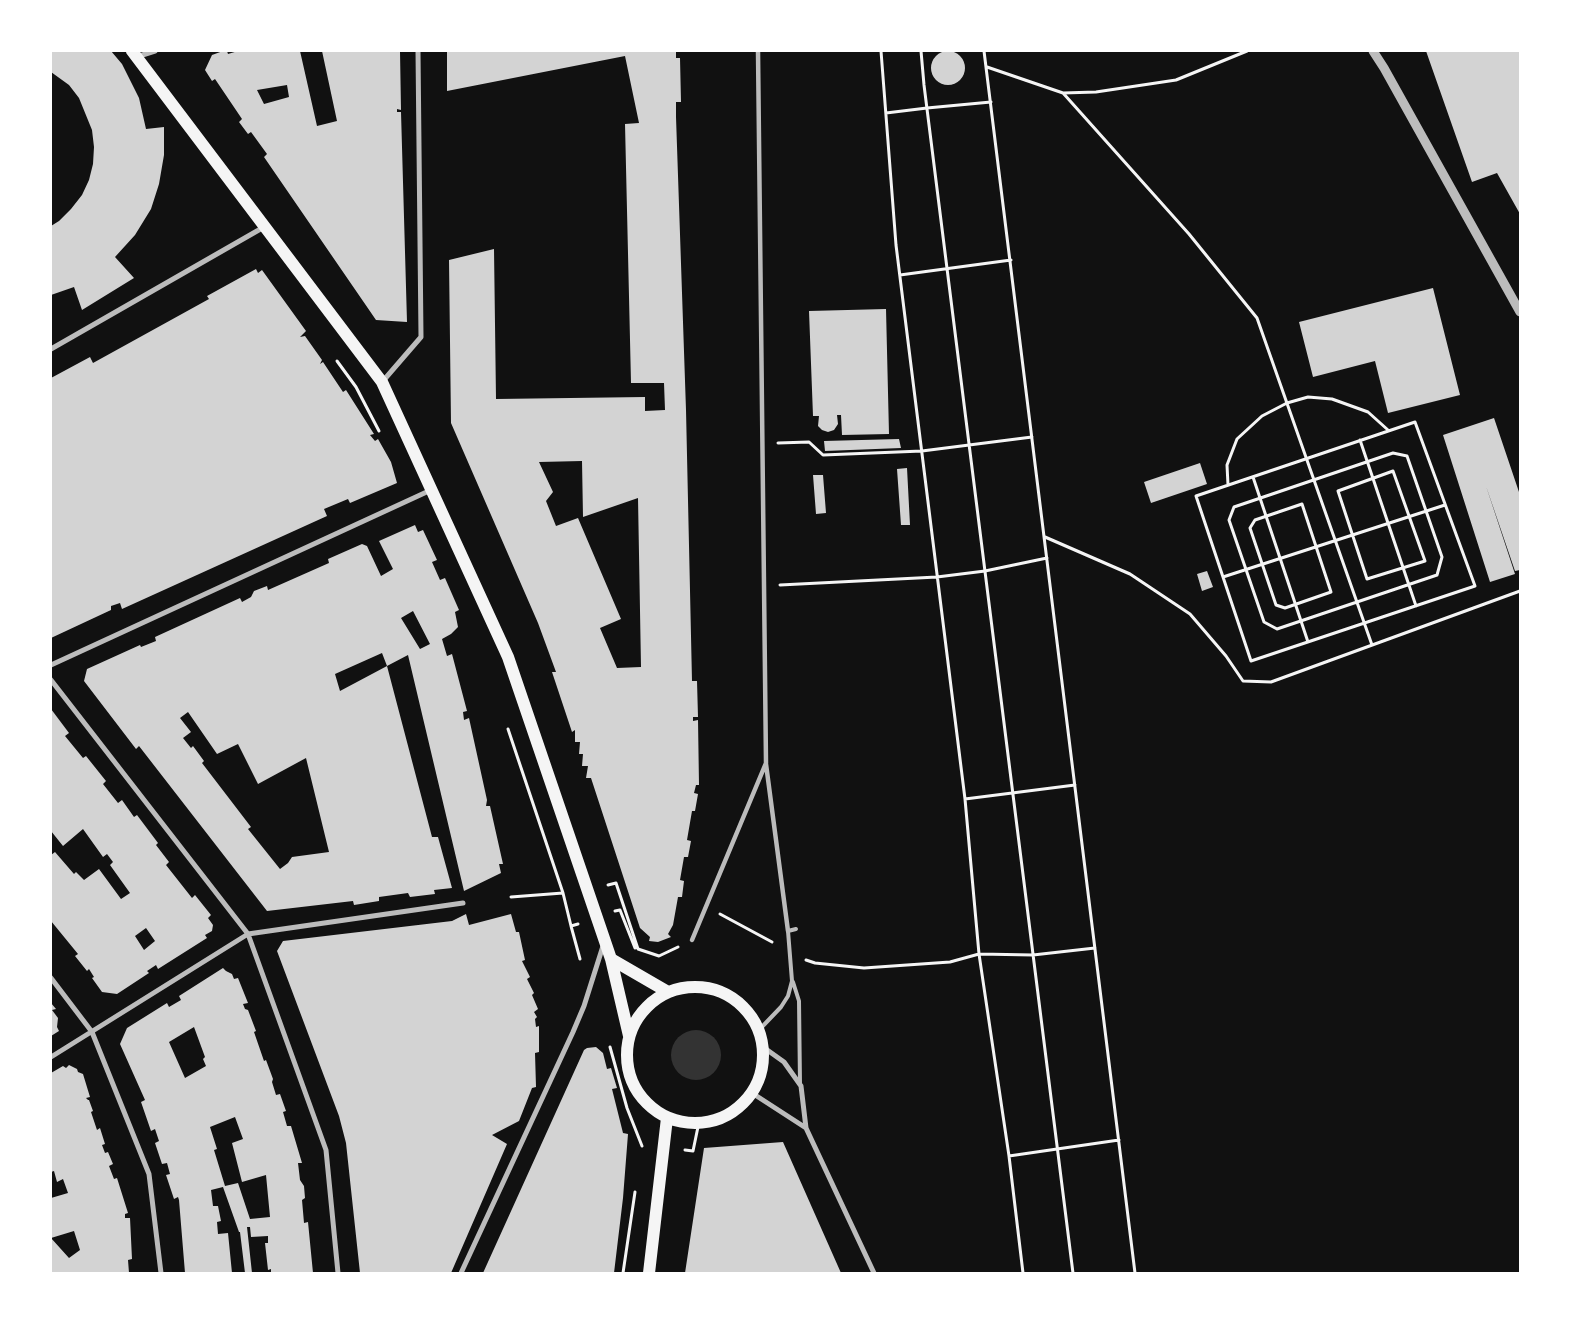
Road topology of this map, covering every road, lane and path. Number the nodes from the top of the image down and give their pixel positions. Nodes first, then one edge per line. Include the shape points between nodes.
1 (156, 51) edge
2 (418, 51) edge
3 (758, 51) edge
4 (881, 51) edge
5 (921, 51) edge
6 (984, 51) edge
7 (1247, 51) edge
8 (1373, 51) edge
9 (134, 54) edge
10 (987, 67) junction
11 (1063, 93) junction
12 (991, 102) junction
13 (927, 108) junction
14 (886, 113) junction
15 (265, 227) junction
16 (1010, 260) junction
17 (947, 267) junction
18 (900, 275) junction
19 (1520, 312) edge
20 (51, 349) edge
21 (333, 356) dead end
22 (382, 382) junction
23 (1287, 404) junction
24 (1389, 431) junction
25 (1032, 437) junction
26 (383, 438) dead end
27 (1360, 440) junction
28 (762, 444) junction
29 (969, 446) junction
30 (922, 451) junction
31 (1306, 459) junction
32 (1367, 462) junction
33 (1253, 477) junction
34 (1372, 478) junction
35 (1313, 480) junction
36 (1228, 486) junction
37 (432, 490) junction
38 (1260, 498) junction
39 (1445, 505) junction
40 (1426, 511) junction
41 (1266, 516) junction
42 (1409, 517) junction
43 (1388, 524) junction
44 (1044, 536) junction
45 (1352, 536) junction
46 (1334, 542) junction
47 (1315, 548) junction
48 (1047, 558) junction
49 (1280, 559) junction
50 (1262, 565) junction
51 (1403, 567) junction
52 (1245, 570) junction
53 (985, 571) junction
54 (937, 577) junction
55 (1224, 578) junction
56 (1409, 584) junction
57 (764, 585) junction
58 (1520, 592) edge
59 (1356, 602) junction
60 (1296, 604) junction
61 (1416, 606) junction
62 (1301, 621) junction
63 (1364, 624) junction
64 (1308, 642) junction
65 (1372, 645) junction
66 (51, 665) edge
67 (51, 680) edge
68 (506, 724) dead end
69 (766, 763) junction
70 (1075, 785) junction
71 (1013, 792) junction
72 (964, 798) junction
73 (586, 891) junction
74 (562, 893) junction
75 (511, 897) dead end
76 (463, 903) dead end
77 (706, 907) junction
78 (572, 926) dead end
79 (796, 929) dead end
80 (788, 931) junction
81 (248, 934) junction
82 (692, 940) joint
83 (604, 943) junction
84 (1096, 948) junction
85 (790, 952) junction
86 (979, 954) junction
87 (1033, 955) junction
88 (611, 959) junction
89 (51, 978) edge
90 (792, 981) junction
91 (668, 992) junction
92 (759, 1030) junction
93 (92, 1032) junction
94 (629, 1036) junction
95 (763, 1047) junction
96 (51, 1057) edge
97 (800, 1086) junction
98 (752, 1093) junction
99 (667, 1118) junction
100 (806, 1128) junction
101 (1119, 1140) junction
102 (642, 1146) dead end
103 (1058, 1149) junction
104 (640, 1155) dead end
105 (1009, 1156) junction
106 (636, 1185) dead end
107 (161, 1273) edge
108 (338, 1273) edge
109 (461, 1273) edge
110 (623, 1273) edge
111 (649, 1273) edge
112 (874, 1273) edge
113 (1024, 1273) edge
114 (1073, 1273) edge
115 (1135, 1273) edge

1 - 9 street
2 - 22 street via 420,337
3 - 28 street
4 - 14 path
5 - 13 path
6 - 10 path
7 - 11 path via 1176,80 1096,92
8 - 19 street
9 - 15 main road
10 - 11 path
10 - 12 path
11 - 23 path via 1189,234 1257,318
12 - 13 path
12 - 16 path
13 - 14 path
13 - 17 path
14 - 18 path
15 - 20 street
15 - 22 main road
16 - 17 path
16 - 25 path
17 - 18 path
17 - 29 path
18 - 30 path
21 - 26 path via 356,387
22 - 37 main road
23 - 24 path via 1308,397 1332,398 1368,412
23 - 31 path
23 - 36 path via 1262,416 1237,439 1227,465
24 - 27 path
24 - 39 path via 1415,422
25 - 29 path
25 - 44 path
27 - 31 path
27 - 32 path
28 - 30 path via 809,442 823,455
28 - 57 street
29 - 30 path
29 - 53 path
30 - 54 path
31 - 33 path
31 - 35 path
32 - 34 path
32 - 35 path
32 - 40 path via 1393,453 1407,456
33 - 36 path
33 - 38 path
34 - 42 path via 1393,471
34 - 43 path
34 - 45 path via 1338,491
35 - 38 path
35 - 46 path
36 - 55 path via 1196,496
37 - 66 street
37 - 73 main road via 508,657
38 - 41 path
38 - 52 path via 1234,508 1229,520
39 - 40 path
39 - 61 path via 1475,586
40 - 42 path
40 - 56 path via 1442,557 1437,575
41 - 47 path via 1302,504
41 - 49 path
41 - 50 path via 1255,520 1250,528
42 - 43 path
42 - 51 path via 1425,561
43 - 45 path
43 - 51 path
44 - 48 path
44 - 65 path via 1130,574 1190,614 1243,681 1271,682
45 - 46 path
45 - 51 path via 1367,579
46 - 47 path
46 - 59 path
47 - 49 path
47 - 60 path via 1331,592
48 - 53 path
48 - 70 path
49 - 50 path
49 - 60 path
50 - 52 path
50 - 60 path via 1276,605 1285,608
51 - 56 path
52 - 55 path
52 - 62 path via 1264,622 1277,629
53 - 54 path
53 - 71 path
54 - 57 path
54 - 72 path
55 - 64 path via 1251,661
56 - 59 path
56 - 61 path
57 - 69 street
58 - 65 path
59 - 62 path
59 - 63 path
60 - 62 path
61 - 63 path
62 - 64 path
63 - 64 path
63 - 65 path
67 - 81 street
68 - 74 path
69 - 77 street
69 - 80 street
70 - 71 path
70 - 84 path
71 - 72 path
71 - 87 path
72 - 86 path
73 - 74 path
73 - 82 path via 616,882 638,948 659,956
73 - 83 main road
74 - 75 path
74 - 78 path
76 - 81 street
77 - 82 street
77 - 85 path
79 - 80 lane
80 - 85 lane
81 - 93 street
81 - 108 street via 326,1150
83 - 88 main road
83 - 109 street via 573,1032
84 - 87 path
84 - 101 path
85 - 86 path via 815,963 864,968 950,962
85 - 90 lane
86 - 87 path
86 - 105 path
87 - 103 path
88 - 91 main road
88 - 94 main road
89 - 93 street
90 - 92 lane via 781,1007
90 - 97 lane via 799,1001
91 - 92 main road via 693,987 718,990 740,1004
91 - 94 main road via 643,1010
92 - 95 main road
93 - 96 street
93 - 107 street via 149,1174
94 - 99 main road via 627,1062 638,1093
95 - 97 street via 784,1062
95 - 98 main road via 761,1071
97 - 100 street
98 - 99 main road via 734,1112 711,1122 686,1123
98 - 100 street
99 - 111 main road
100 - 112 street
101 - 103 path
101 - 115 path
102 - 104 path
103 - 105 path
103 - 114 path
105 - 113 path
106 - 110 path

